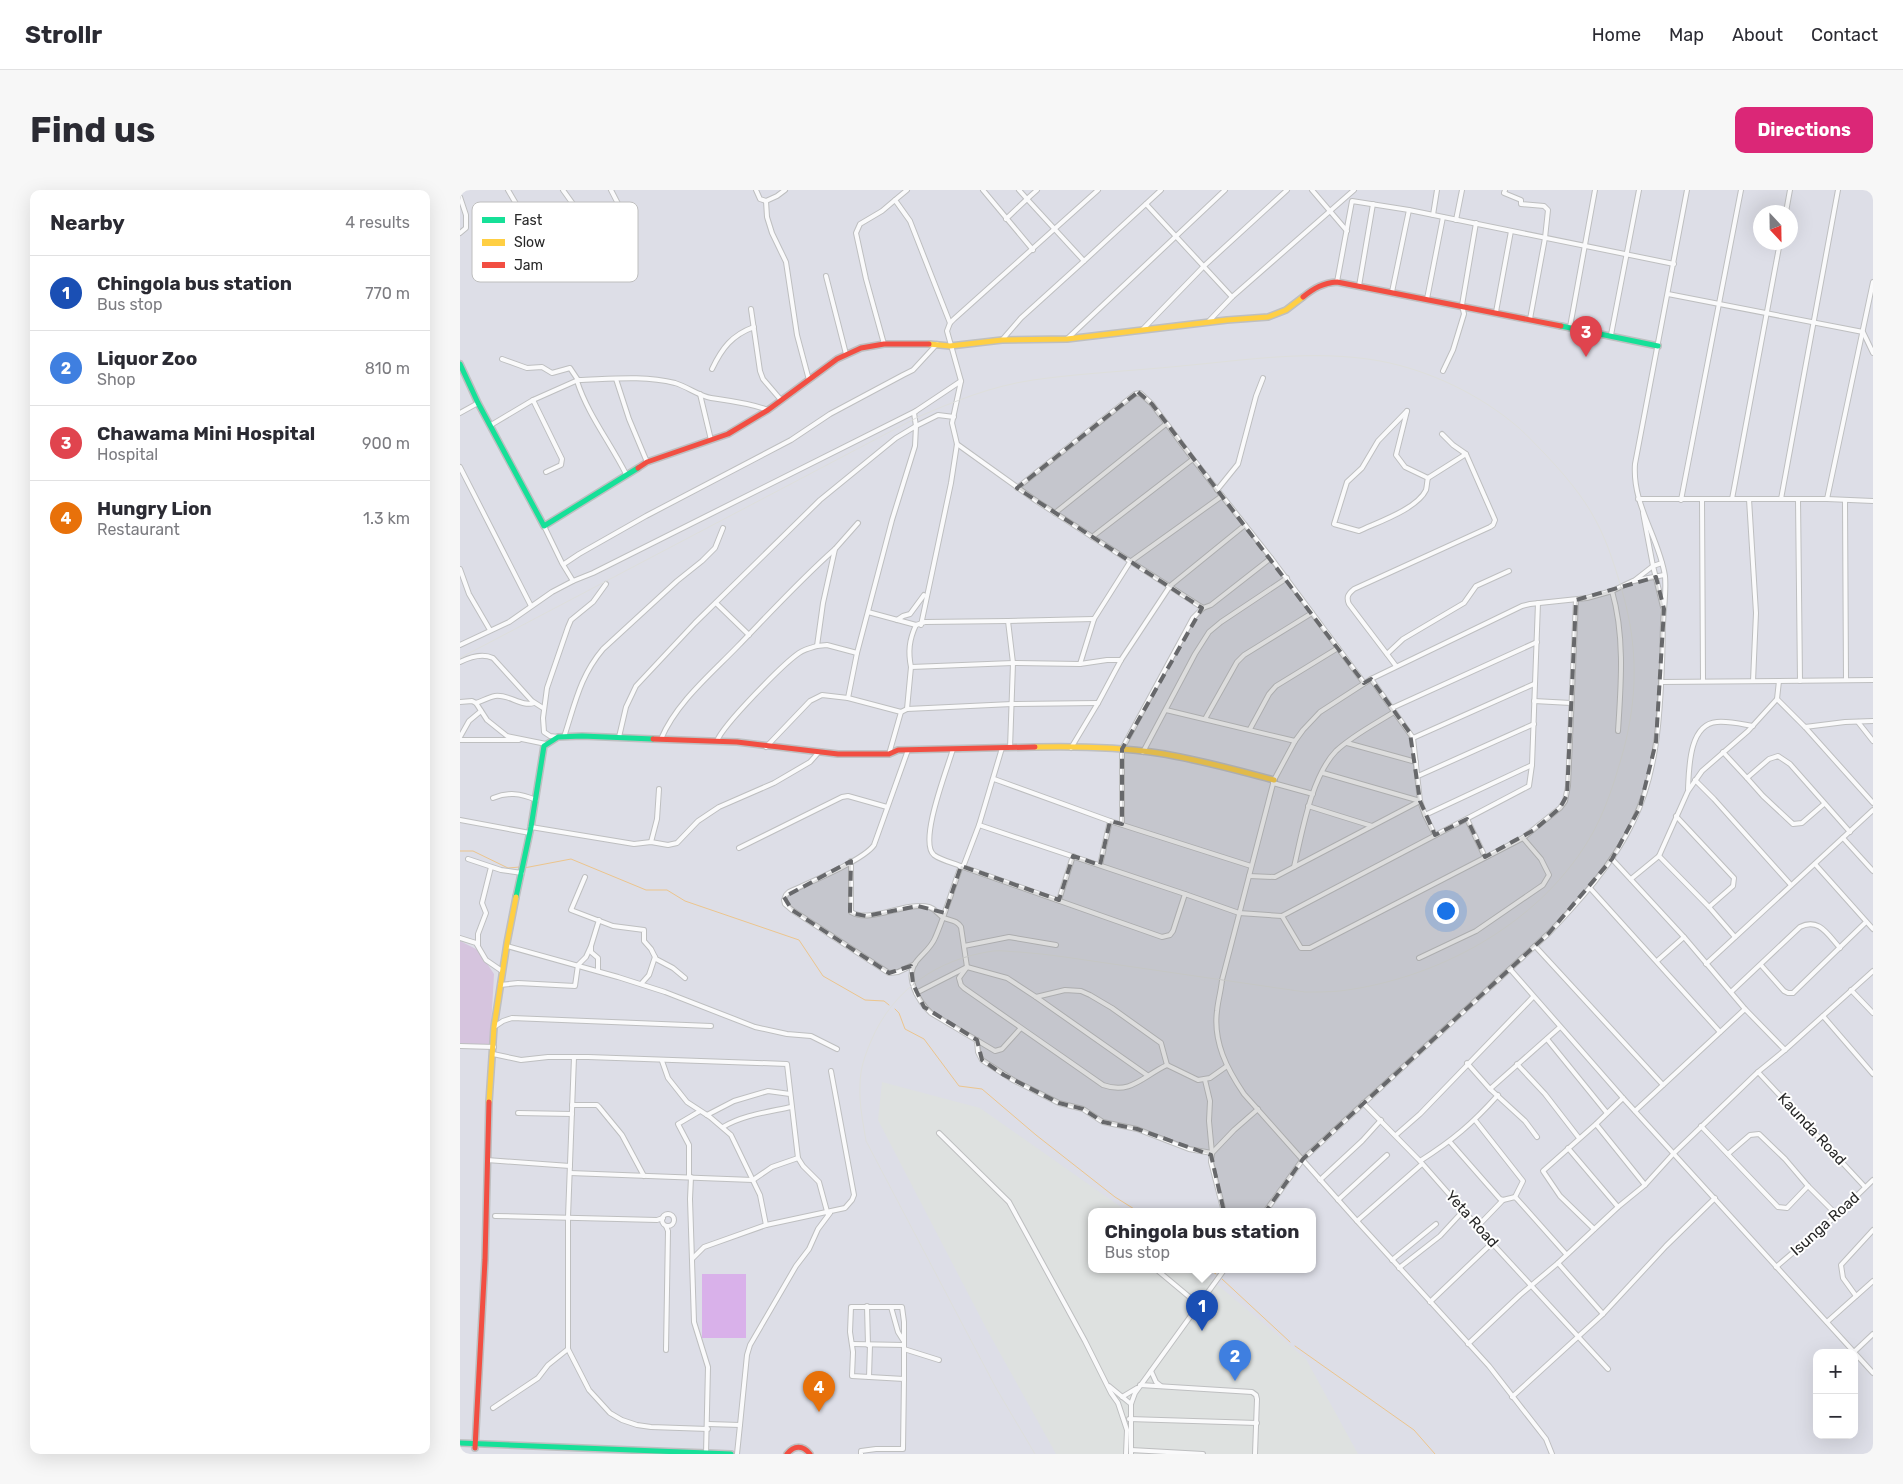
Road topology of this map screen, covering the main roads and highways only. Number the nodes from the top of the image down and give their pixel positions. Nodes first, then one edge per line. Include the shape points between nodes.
1 (1658, 346) road end
2 (460, 364) edge
3 (1274, 782) road end
4 (460, 1443) edge
5 (475, 1446) junction
6 (460, 1447) edge
7 (811, 1453) edge
8 (623, 1454) edge
9 (706, 1454) edge
10 (731, 1454) edge
11 (780, 1454) edge
12 (787, 1454) edge

1 - 2 main road via 1337,282 1315,288 1279,314 1067,339 1002,340 950,346 884,344 846,354 768,410 728,434 647,462 544,526
3 - 5 main road via 1177,757 1122,749 1002,748 898,750 889,754 818,753 737,742 564,737 546,744 494,1027 486,1260
4 - 5 main road
5 - 6 main road
5 - 8 main road
5 - 9 main road
7 - 12 main road via 796,1446
9 - 10 main road
11 - 12 main road

